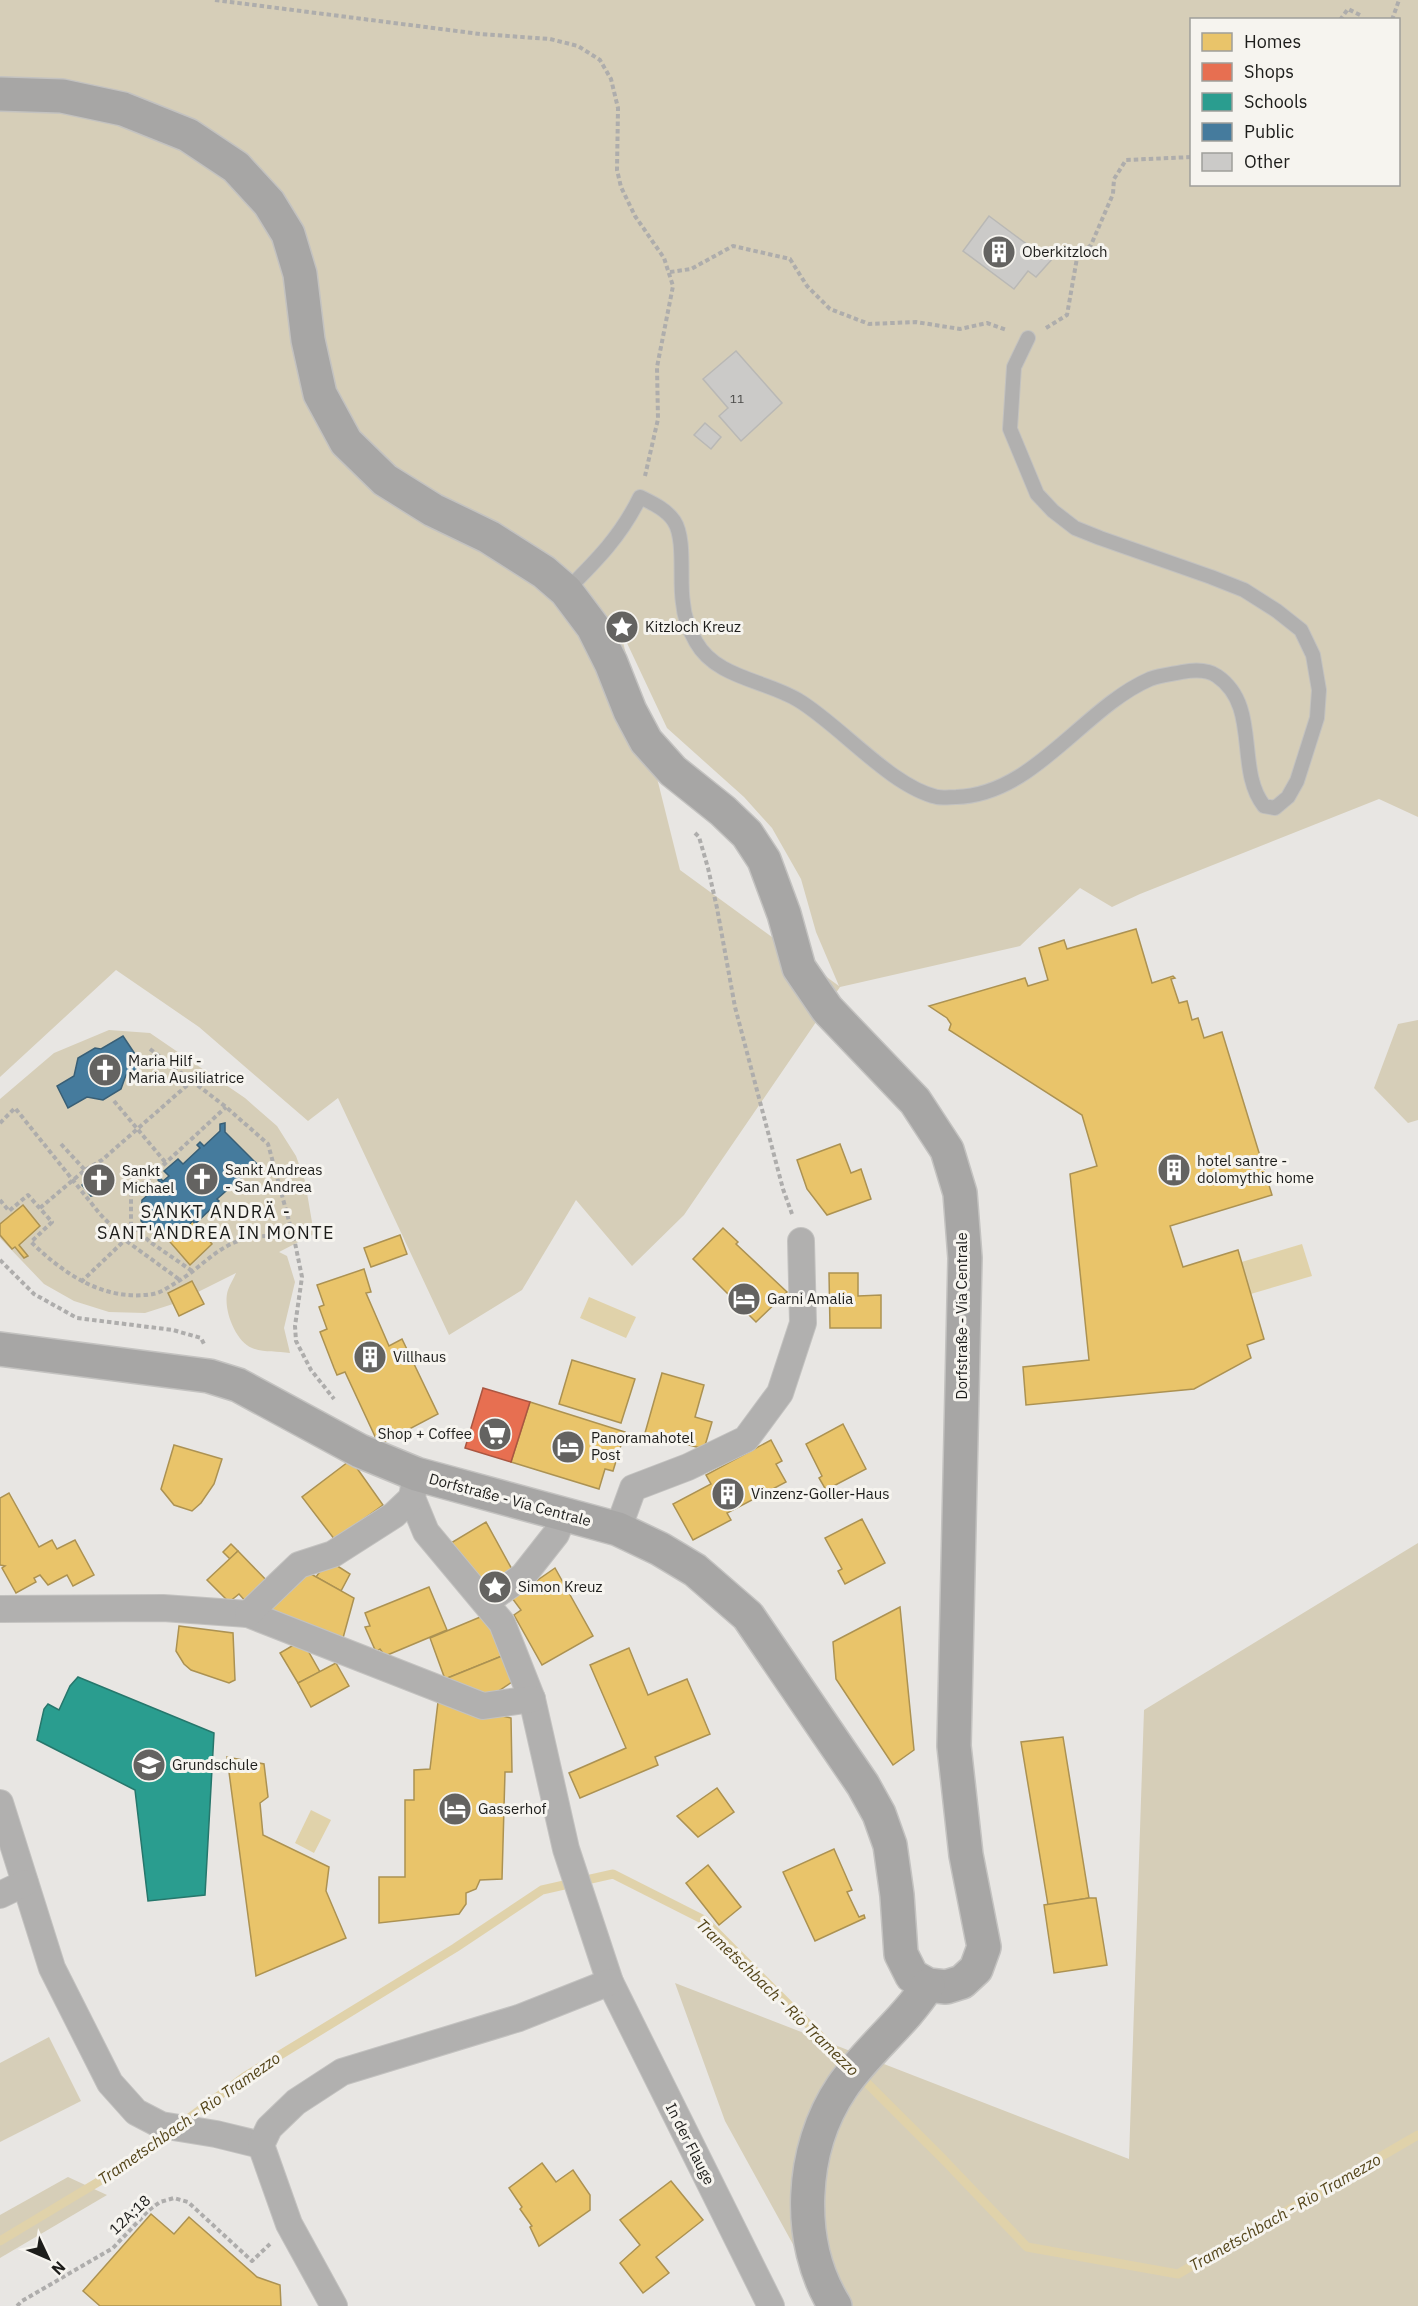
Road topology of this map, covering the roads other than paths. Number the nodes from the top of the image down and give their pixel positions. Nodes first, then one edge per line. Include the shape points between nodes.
1 (0, 94) edge
2 (1028, 338) road end
3 (566, 591) junction
4 (801, 1241) road end
5 (0, 1349) edge
6 (414, 1486) junction
7 (564, 1514) junction
8 (618, 1529) junction
9 (486, 1602) junction
10 (0, 1609) edge
11 (248, 1614) junction
12 (532, 1699) junction
13 (0, 1803) edge
14 (25, 1883) junction
15 (0, 1895) edge
16 (610, 1982) junction
17 (924, 1991) junction
18 (261, 2145) junction
19 (334, 2306) edge
20 (771, 2306) edge
21 (835, 2306) edge

1 - 3 street, Dorfstraße - Via Centrale via 62,96 123,109 188,135 236,166 269,203 288,234 300,274 320,394 346,442 385,480 433,510 489,537
2 - 3 lane via 1014,366 1010,429 1037,494 1075,528 1244,590 1301,630 1313,655 1319,690 1317,718 1297,781 1288,797 1275,808 1264,806 1254,789 1243,713 1232,691 1217,675 1196,670 1151,679 1124,694 998,789 938,797 908,784 798,700 711,660 697,644 682,603 675,522 665,511 640,497 627,523 606,550
3 - 17 street, Dorfstraße - Via Centrale via 593,627 646,741 673,771 747,834 764,860 799,968 827,1009 915,1101 947,1150 960,1192 965,1258 954,1746 966,1855 984,1947 976,1969 963,1982
4 - 8 street via 803,1323 780,1393 746,1439 633,1488
5 - 6 street, Dorfstraße - Via Centrale via 209,1376 238,1385 360,1451
6 - 7 street, Dorfstraße - Via Centrale
6 - 9 street, Dorfstraße - Via Centrale via 426,1532
6 - 11 street, Dorfstraße - Via Centrale via 394,1515 333,1554 299,1565
7 - 8 street, Dorfstraße - Via Centrale
7 - 9 street via 556,1534 524,1576
8 - 17 street, Dorfstraße - Via Centrale via 695,1570 748,1616 863,1785 890,1845 901,1954
9 - 12 street, Dorfstraße - Via Centrale via 502,1623
10 - 11 street via 163,1608
11 - 12 street via 483,1706
12 - 16 street, Dorfstraße - Via Centrale via 566,1849
13 - 14 street
14 - 15 street
14 - 18 street via 52,1968 110,2083 136,2112 161,2125
16 - 18 street via 519,2018 342,2072 296,2102 269,2128
16 - 20 street, In der Flauge
17 - 21 street via 842,2088 816,2139 807,2193 812,2247
18 - 19 street via 289,2224

